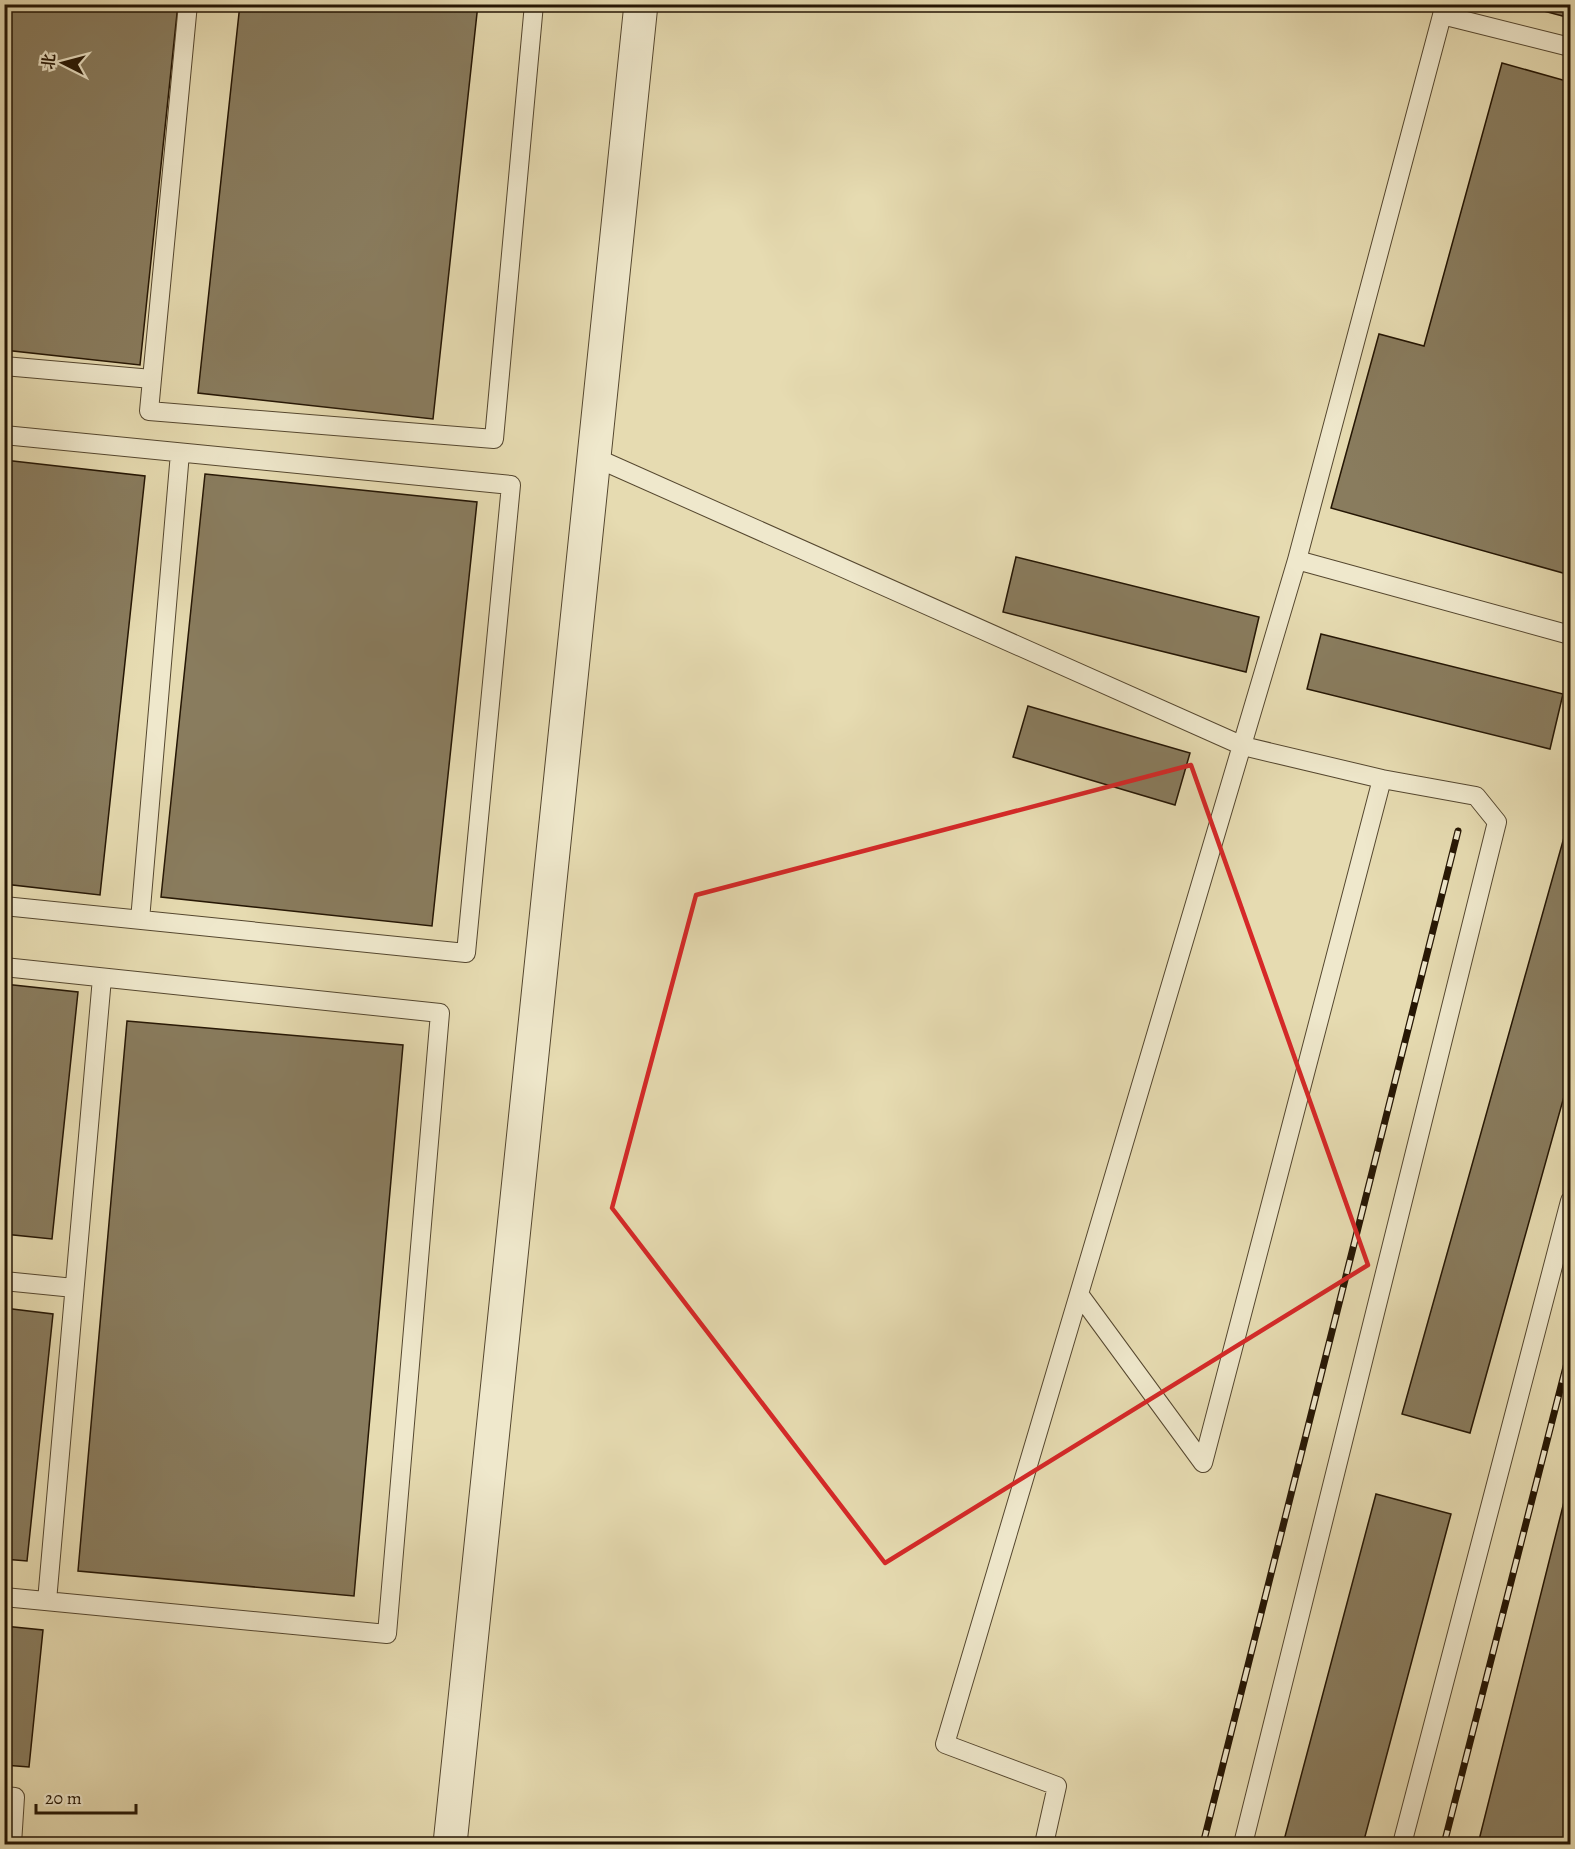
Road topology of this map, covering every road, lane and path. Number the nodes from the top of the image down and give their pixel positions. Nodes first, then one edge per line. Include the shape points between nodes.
1 (188, 4) edge
2 (534, 4) edge
3 (638, 5) edge
4 (1444, 10) edge
5 (1570, 46) edge
6 (4, 366) edge
7 (152, 379) junction
8 (4, 435) edge
9 (180, 453) junction
10 (594, 457) junction
11 (1298, 560) junction
12 (1570, 635) edge
13 (1243, 746) junction
14 (1382, 779) junction
15 (4, 906) edge
16 (140, 920) junction
17 (4, 967) edge
18 (102, 978) junction
19 (1570, 1200) edge
20 (4, 1281) edge
21 (74, 1288) junction
22 (1079, 1294) junction
23 (4, 1597) edge
24 (47, 1601) junction
25 (4, 1796) edge
26 (12, 1845) edge
27 (450, 1845) edge
28 (1044, 1845) edge
29 (1243, 1845) edge
30 (1402, 1845) edge

1 - 7 lane
2 - 7 lane via 494,439 149,411
3 - 10 street
4 - 5 lane
4 - 11 lane
6 - 7 lane
8 - 9 lane
9 - 16 lane
9 - 16 lane via 511,485 466,953
10 - 13 lane
10 - 27 street
11 - 12 lane
11 - 13 lane
13 - 14 lane
13 - 22 lane
14 - 22 lane via 1203,1463
14 - 29 lane via 1476,796 1497,822
15 - 16 lane
17 - 18 lane
18 - 21 lane
18 - 24 lane via 440,1014 387,1634
19 - 30 lane
20 - 21 lane
21 - 24 lane
22 - 28 lane via 945,1744 1057,1786
23 - 24 lane
25 - 26 lane via 15,1797

